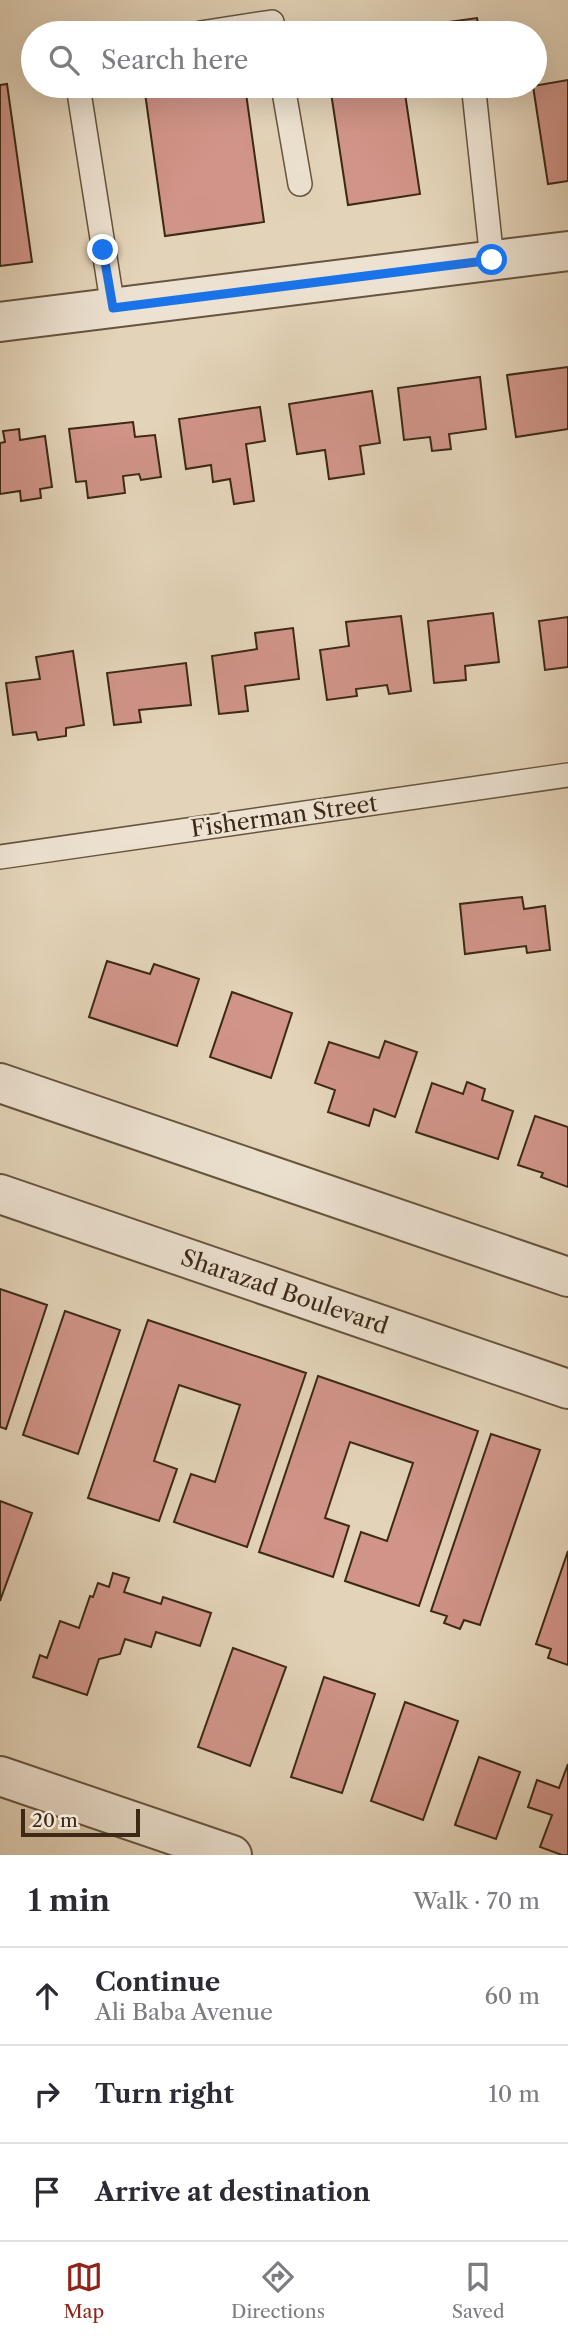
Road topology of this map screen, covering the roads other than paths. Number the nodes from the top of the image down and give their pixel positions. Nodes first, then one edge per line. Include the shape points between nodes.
1 (80, 98) edge
2 (285, 98) edge
3 (475, 98) edge
4 (300, 184) dead end
5 (568, 251) edge
6 (492, 260) junction
7 (113, 308) junction
8 (0, 323) edge
9 (568, 775) edge
10 (0, 858) edge
11 (0, 1083) edge
12 (0, 1194) edge
13 (568, 1278) edge
14 (568, 1389) edge
15 (0, 1776) edge
16 (232, 1855) edge

1 - 7 lane
2 - 4 lane
3 - 6 lane
5 - 6 street
6 - 7 street
7 - 8 street
9 - 10 lane, Fisherman Street
11 - 13 street
12 - 14 street, Sharazad Boulevard
15 - 16 street

